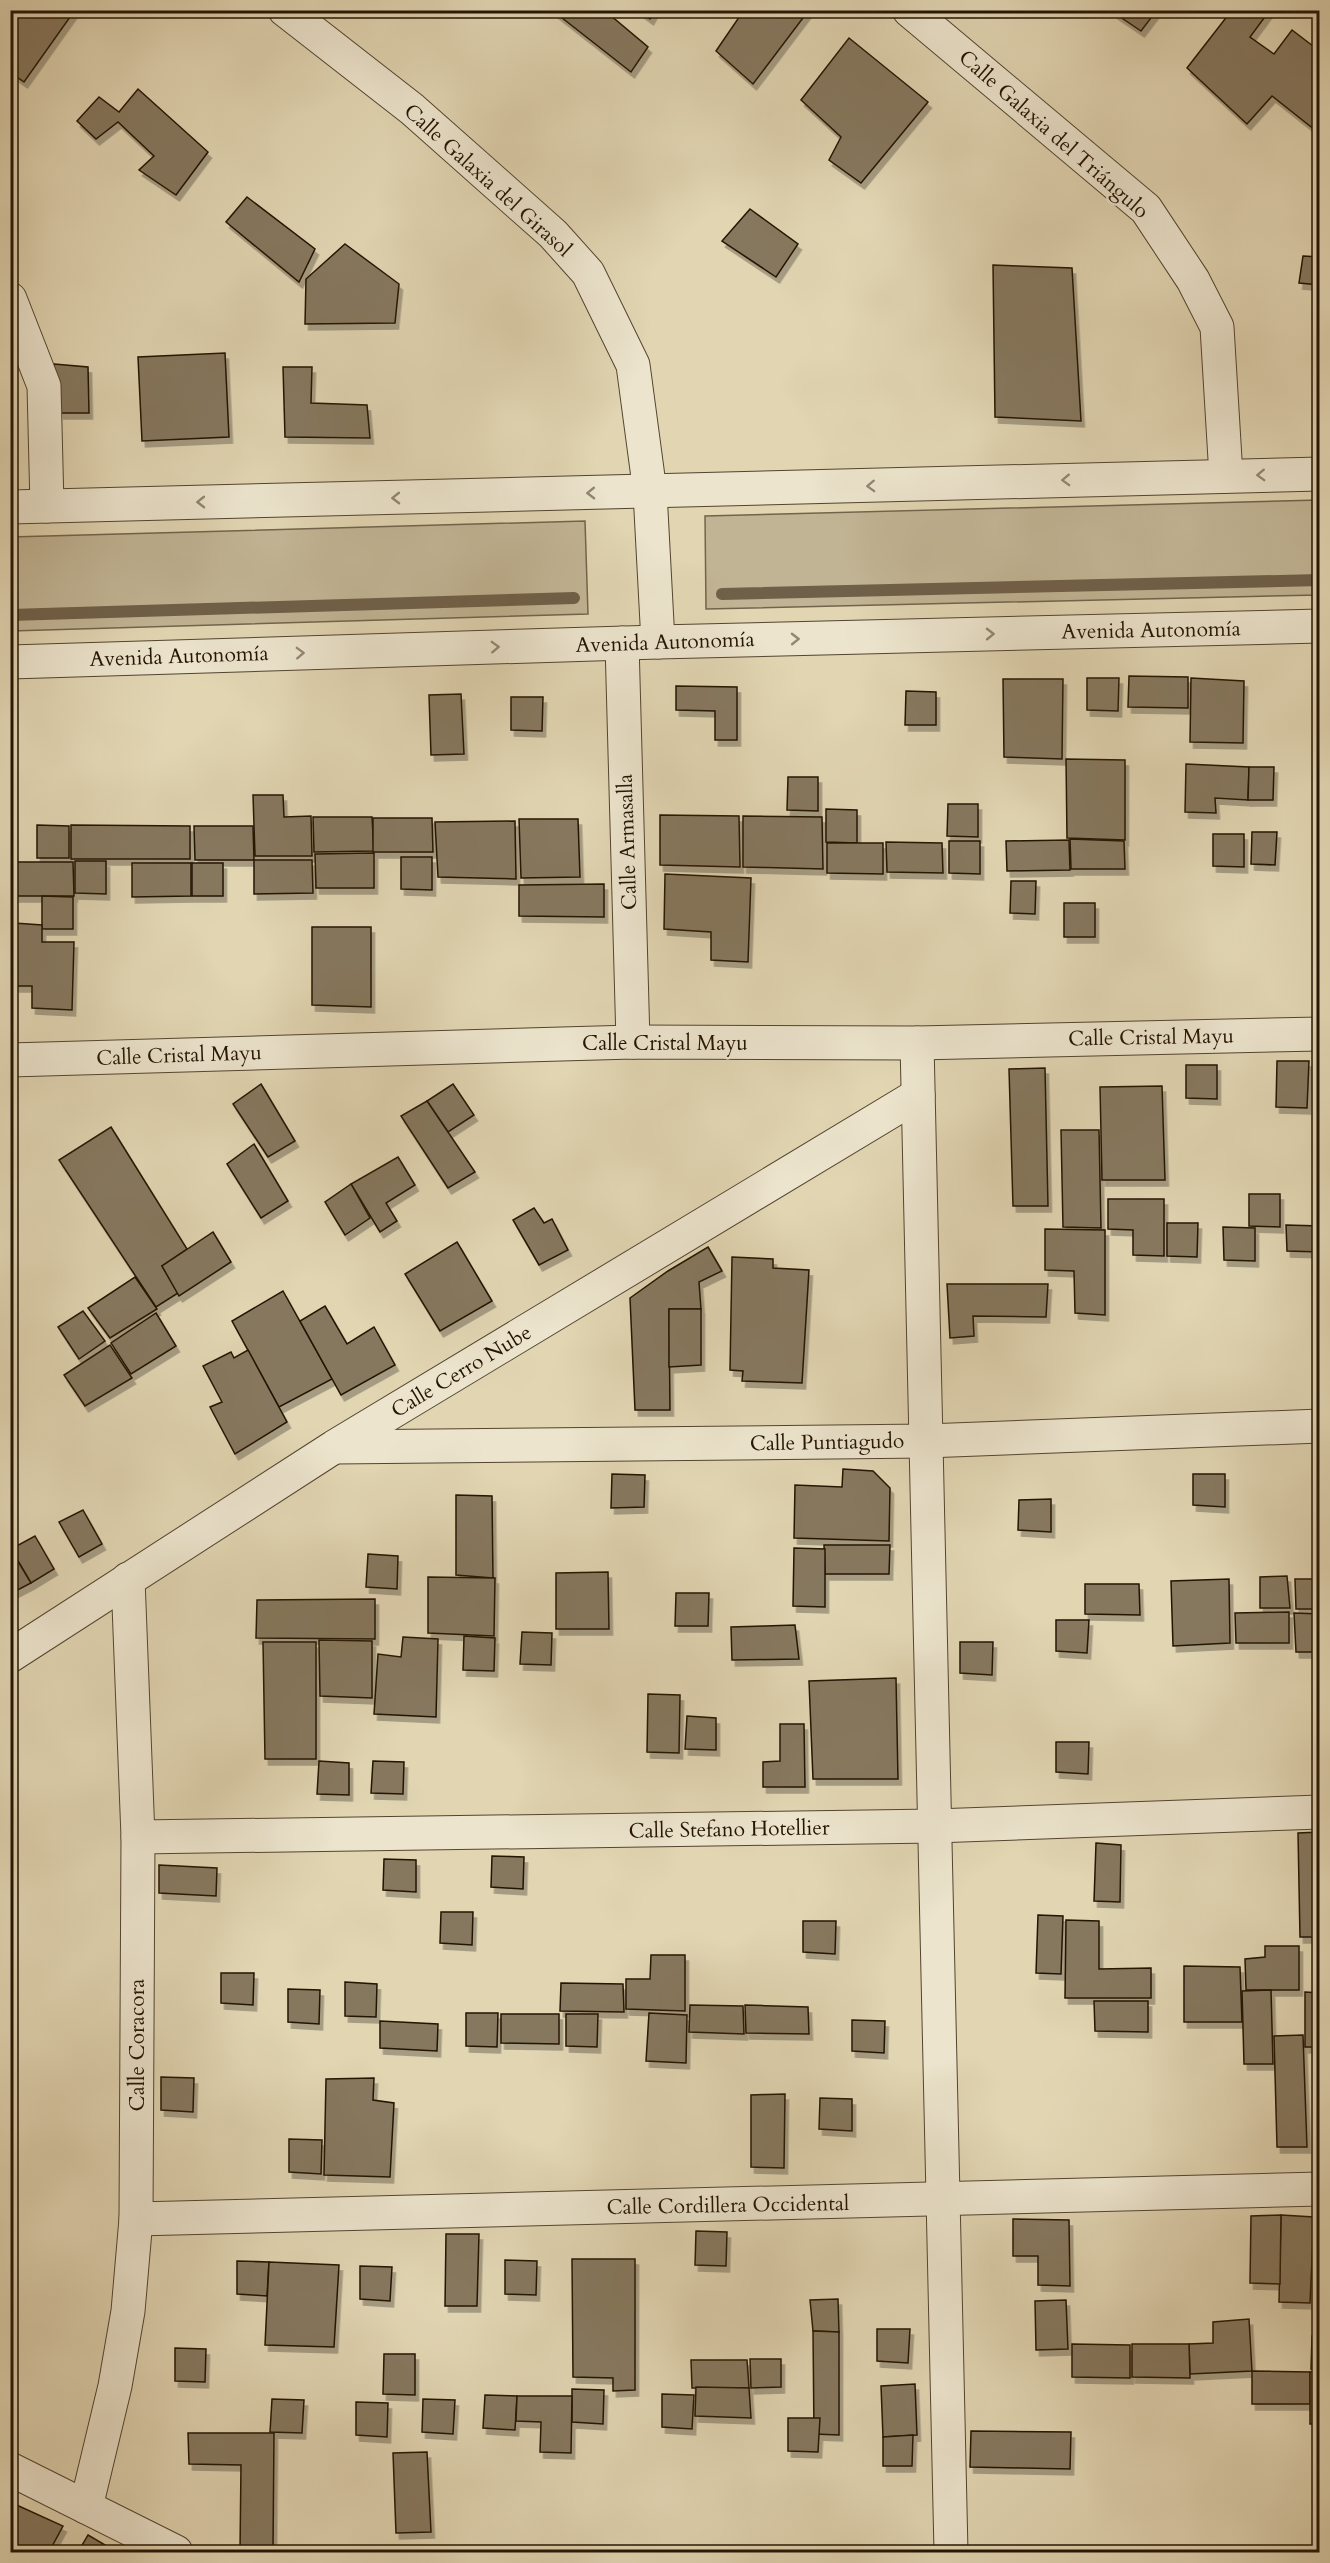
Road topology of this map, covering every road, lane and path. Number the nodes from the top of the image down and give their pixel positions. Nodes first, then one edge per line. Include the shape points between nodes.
1 (285, 10) edge
2 (922, 15) edge
3 (10, 298) edge
4 (1320, 474) edge
5 (1226, 476) junction
6 (650, 492) junction
7 (46, 506) junction
8 (10, 507) edge
9 (1320, 626) edge
10 (658, 642) junction
11 (622, 643) junction
12 (10, 662) edge
13 (1320, 1034) edge
14 (633, 1042) junction
15 (917, 1043) junction
16 (10, 1060) edge
17 (918, 1095) junction
18 (1320, 1426) edge
19 (926, 1441) junction
20 (334, 1447) junction
21 (128, 1579) junction
22 (10, 1656) edge
23 (1320, 1812) edge
24 (935, 1826) junction
25 (138, 1837) junction
26 (1320, 2189) edge
27 (943, 2200) junction
28 (136, 2219) junction
29 (10, 2469) edge
30 (86, 2507) junction
31 (176, 2553) edge
32 (951, 2553) edge

1 - 6 street, Calle Galaxia del Girasol via 412,109 553,234 588,273 633,365
2 - 5 street, Calle Galaxia del Triángulo via 1146,209 1193,280 1217,327
3 - 7 street via 44,386
4 -> 5 street
5 -> 6 street
6 -> 7 street
6 - 10 street, Calle Galaxia del Girasol
7 - 8 street
10 -> 9 street, Avenida Autonomía
10 - 11 street, Avenida Autonomía
12 -> 11 street, Avenida Autonomía
11 - 14 street, Calle Armasalla
13 - 15 street, Calle Cristal Mayu
14 - 15 street, Calle Cristal Mayu
14 - 16 street, Calle Cristal Mayu
15 - 17 street
17 - 19 street
17 - 20 street, Calle Cerro Nube
18 - 19 street, Calle Puntiagudo
19 - 20 street, Calle Puntiagudo
19 - 24 street
20 - 21 street, Calle Cerro Nube
21 - 22 street, Calle Cerro Nube
21 - 25 street, Calle Coracora
23 - 24 street, Calle Stefano Hotellier
24 - 25 street, Calle Stefano Hotellier
24 - 27 street
25 - 28 street, Calle Coracora
26 - 27 street, Calle Cordillera Occidental
27 - 28 street, Calle Cordillera Occidental
27 - 32 street
28 - 30 street, Calle Coracora via 128,2311 115,2386
29 - 30 street
30 - 31 street

